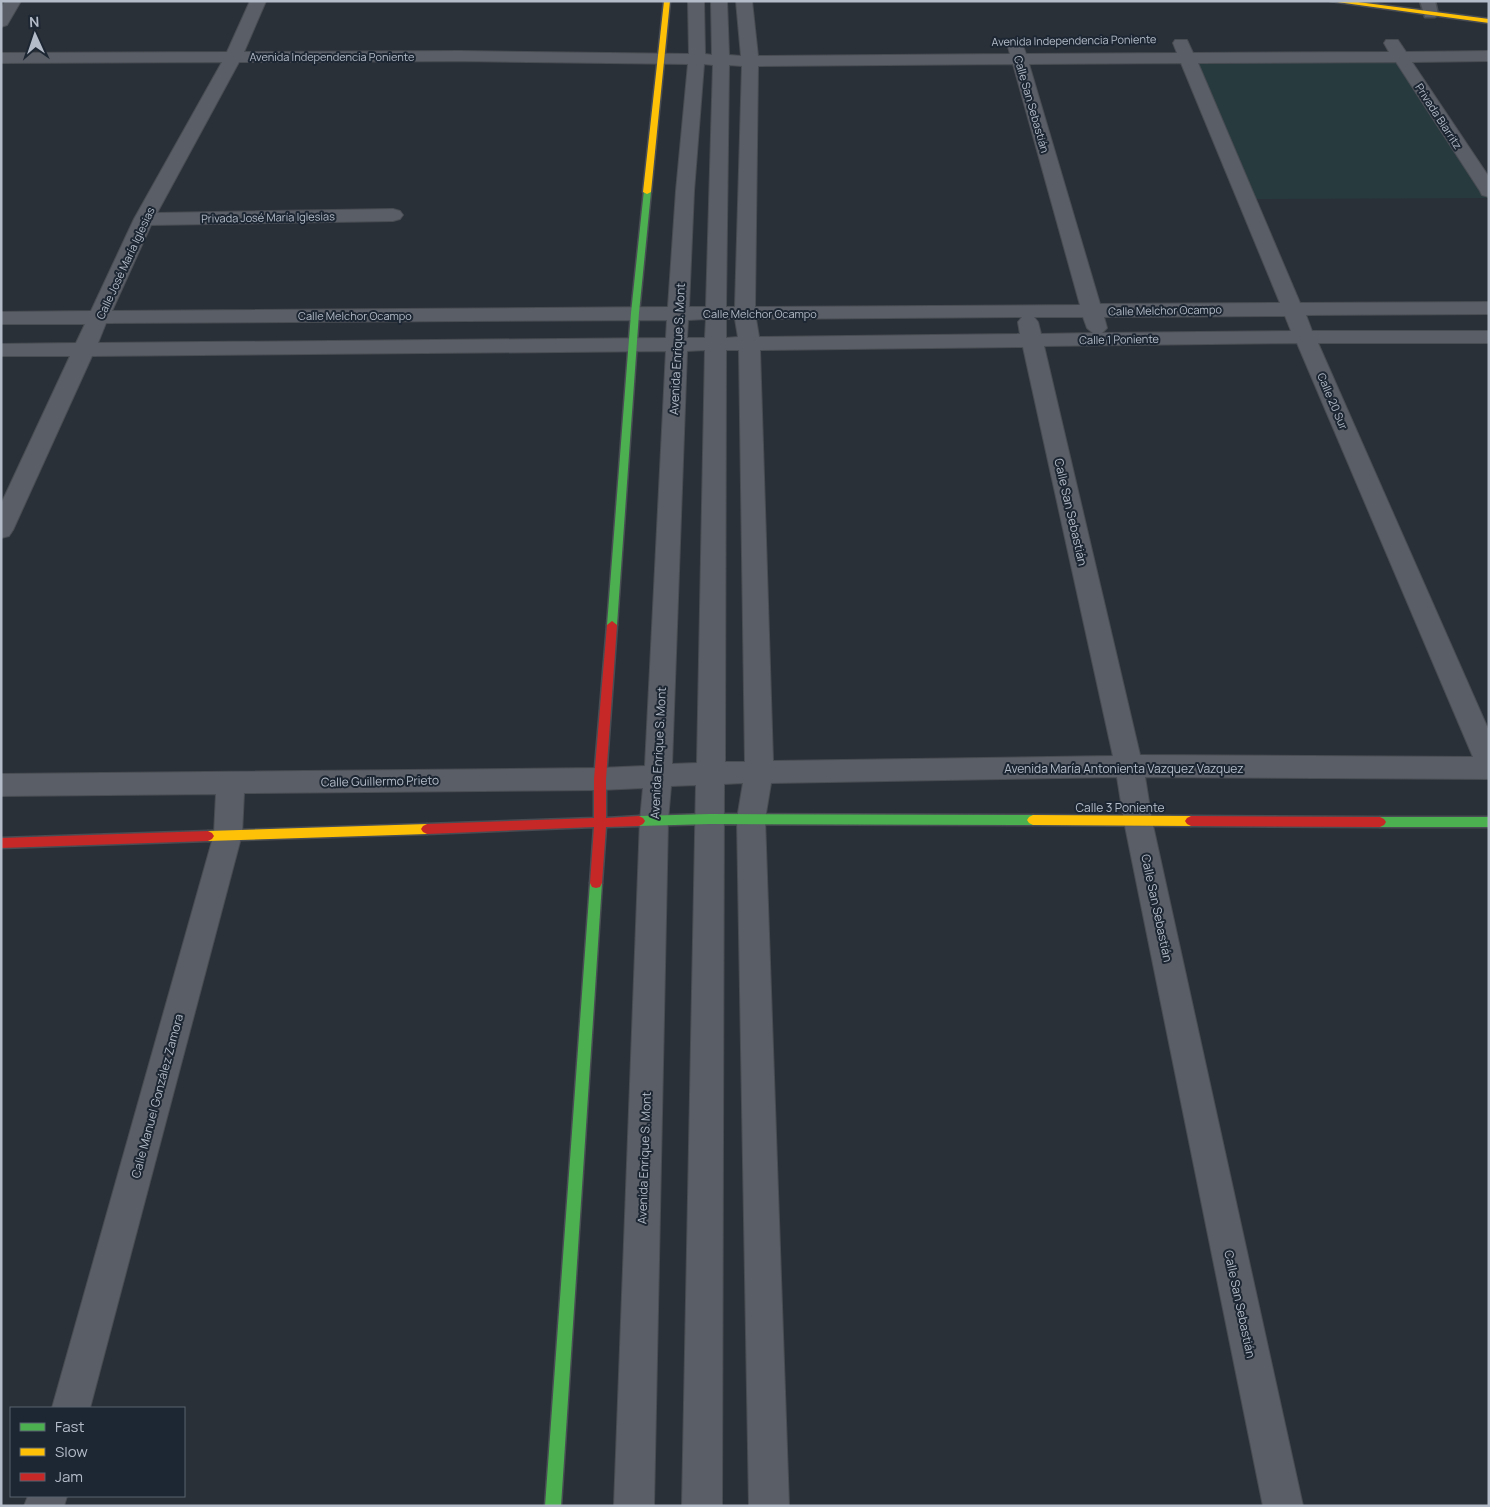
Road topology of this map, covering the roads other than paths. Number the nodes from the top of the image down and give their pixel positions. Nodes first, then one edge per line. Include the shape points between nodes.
1 (13, 1) edge
2 (258, 1) edge
3 (667, 1) edge
4 (696, 1) edge
5 (719, 1) edge
6 (744, 1) edge
7 (1333, 1) edge
8 (1429, 8) edge
9 (1489, 21) edge
10 (1, 22) edge
11 (1410, 40) dead end
12 (1469, 40) dead end
13 (1489, 40) edge
14 (994, 41) dead end
15 (1034, 41) dead end
16 (1184, 44) junction
17 (753, 49) junction
18 (1017, 50) junction
19 (709, 51) junction
20 (234, 56) junction
21 (1401, 56) junction
22 (1489, 56) edge
23 (1, 58) edge
24 (663, 58) junction
25 (1489, 191) edge
26 (393, 215) dead end
27 (144, 219) junction
28 (1292, 308) junction
29 (1489, 308) edge
30 (1025, 311) junction
31 (1092, 311) junction
32 (636, 313) junction
33 (678, 313) junction
34 (716, 314) junction
35 (745, 314) junction
36 (100, 316) junction
37 (1, 318) edge
38 (1305, 337) junction
39 (1489, 337) edge
40 (1100, 339) junction
41 (1032, 340) junction
42 (677, 344) junction
43 (716, 344) junction
44 (749, 344) junction
45 (634, 345) junction
46 (85, 349) junction
47 (1, 350) edge
48 (1, 530) edge
49 (1489, 762) edge
50 (1129, 766) junction
51 (1489, 768) edge
52 (712, 773) junction
53 (759, 773) junction
54 (658, 777) junction
55 (600, 779) junction
56 (231, 783) junction
57 (1, 785) edge
58 (710, 819) junction
59 (751, 819) junction
60 (654, 820) junction
61 (1138, 821) junction
62 (1489, 822) edge
63 (600, 823) junction
64 (228, 834) junction
65 (1, 843) edge
66 (71, 1407) edge
67 (553, 1506) edge
68 (634, 1506) edge
69 (702, 1506) edge
70 (769, 1506) edge
71 (1283, 1506) edge

1 - 10 street
2 - 20 street, Calle José María Iglesias
3 - 24 street
4 - 19 street, Avenida Enrique S. Mont
5 - 19 street, Avenida Enrique S. Mont
6 - 17 street
7 - 8 street
8 - 9 street
11 - 21 street, Privada Biarritz via 1385,40
12 - 13 street
14 - 18 street, Avenida Independencia Poniente
15 - 18 street, Avenida Independencia Poniente
16 - 18 street, Avenida Independencia Poniente
16 - 21 street, Avenida Independencia Poniente
16 - 28 street, Calle 20 Sur
17 - 18 street, Avenida Independencia Poniente
17 - 19 street, Avenida Independencia Poniente
17 - 35 street
18 - 31 street, Calle San Sebastián
19 - 24 street, Avenida Independencia Poniente
19 - 33 street, Avenida Enrique S. Mont via 685,190
19 - 34 street, Avenida Enrique S. Mont
20 - 23 street, Avenida Independencia Poniente
20 - 24 street, Avenida Independencia Poniente
20 - 27 street, Calle José María Iglesias
21 - 22 street, Avenida Independencia Poniente
21 - 25 street, Privada Biarritz
24 - 32 street
26 - 27 street, Privada José María Iglesias
27 - 36 street, Calle José María Iglesias
28 - 29 street, Calle Melchor Ocampo
28 - 31 street, Calle Melchor Ocampo
28 - 38 street, Calle 20 Sur
30 - 31 street, Calle Melchor Ocampo
30 - 35 street, Calle Melchor Ocampo
30 - 41 street, Calle San Sebastián
31 - 40 street, Calle San Sebastián
32 - 33 street, Calle Melchor Ocampo
32 - 36 street, Calle Melchor Ocampo
32 - 45 street
33 - 34 street, Calle Melchor Ocampo
33 - 42 street, Avenida Enrique S. Mont
34 - 35 street, Calle Melchor Ocampo
34 - 43 street, Avenida Enrique S. Mont
35 - 44 street
36 - 37 street, Calle Melchor Ocampo
36 - 46 street, Calle José María Iglesias
38 - 39 street, Calle 1 Poniente
38 - 40 street, Calle 1 Poniente
38 - 49 street, Calle 20 Sur
40 - 41 street, Calle 1 Poniente
41 - 44 street, Calle 1 Poniente
41 - 50 street, Calle San Sebastián
42 - 43 street
42 - 45 street
42 - 54 street, Avenida Enrique S. Mont
43 - 44 street
43 - 52 street, Avenida Enrique S. Mont
44 - 53 street
45 - 46 street
45 - 55 street
46 - 47 street
46 - 48 street, Calle José María Iglesias
50 - 51 street, Avenida María Antonienta Vazquez Vazquez
50 - 53 street, Avenida María Antonienta Vazquez Vazquez
50 - 61 street, Calle San Sebastián
52 - 53 street, Calle Guillermo Prieto
52 - 54 street, Calle Guillermo Prieto
52 - 58 street, Avenida Enrique S. Mont
53 - 59 street
54 - 55 street, Calle Guillermo Prieto
54 - 60 street, Avenida Enrique S. Mont
55 - 56 street, Calle Guillermo Prieto
55 - 63 street
56 - 57 street, Calle Guillermo Prieto
56 - 64 street, Calle Manuel González Zamora
58 - 59 street
58 - 60 street
58 - 69 street, Avenida Enrique S. Mont
59 - 61 street, Calle 3 Poniente
59 - 70 street
60 - 63 street
60 - 68 street, Avenida Enrique S. Mont
61 - 62 street, Calle 3 Poniente
61 - 71 street, Calle San Sebastián
63 - 64 street
63 - 67 street
64 - 65 street
64 - 66 street, Calle Manuel González Zamora

